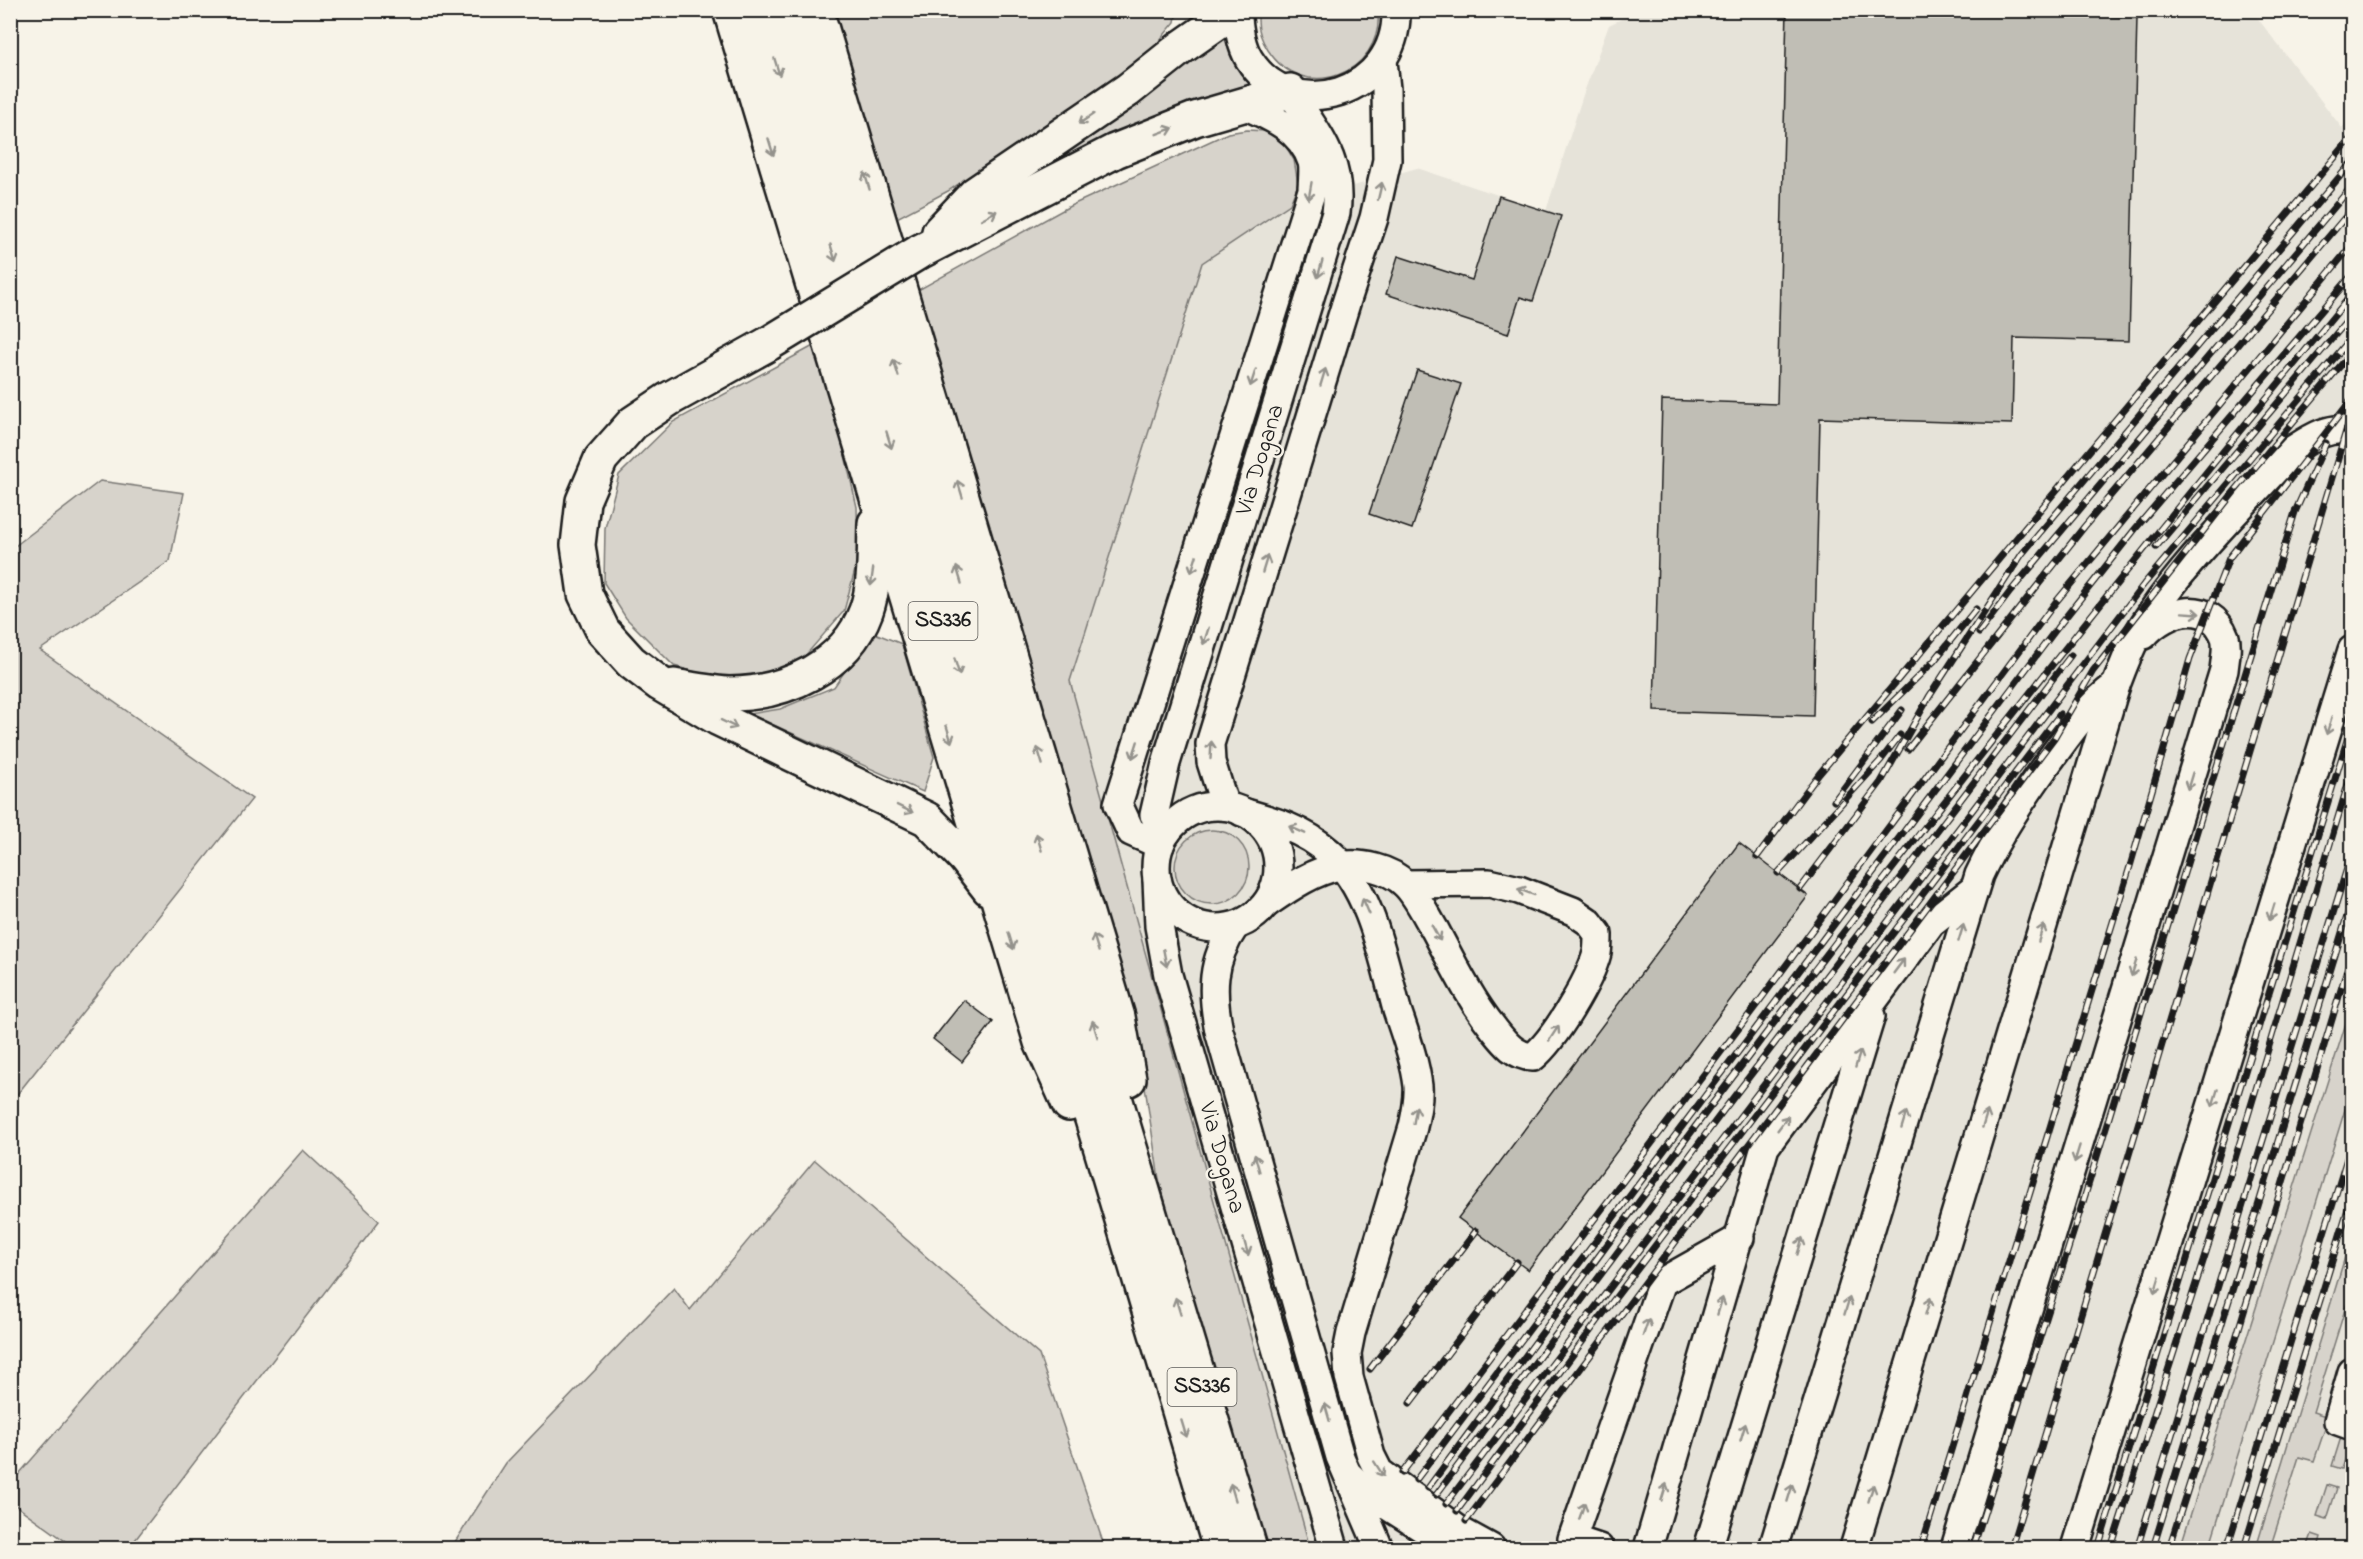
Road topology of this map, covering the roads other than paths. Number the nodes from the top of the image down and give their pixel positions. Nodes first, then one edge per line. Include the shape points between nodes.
1 (730, 10) edge
2 (761, 10) edge
3 (789, 10) edge
4 (816, 10) edge
5 (823, 10) edge
6 (1190, 10) edge
7 (1236, 10) edge
8 (1396, 10) edge
9 (1182, 46) junction
10 (1383, 61) junction
11 (1292, 94) junction
12 (1244, 105) junction
13 (849, 121) junction
14 (1312, 163) junction
15 (919, 252) junction
16 (2352, 432) edge
17 (876, 498) junction
18 (2352, 650) edge
19 (2128, 654) junction
20 (660, 684) junction
21 (2116, 684) junction
22 (1234, 809) junction
23 (1163, 839) junction
24 (1341, 866) junction
25 (1157, 880) junction
26 (1405, 884) junction
27 (1974, 889) junction
28 (1267, 903) junction
29 (1001, 906) junction
30 (1234, 926) junction
31 (1877, 996) junction
32 (1140, 1229) junction
33 (1740, 1238) junction
34 (2352, 1372) edge
35 (2352, 1426) edge
36 (1301, 1434) junction
37 (1344, 1468) junction
38 (1331, 1538) edge
39 (1220, 1548) edge
40 (1250, 1548) edge
41 (1362, 1548) edge
42 (1379, 1548) edge
43 (1425, 1548) edge
44 (1454, 1548) edge
45 (1491, 1548) edge
46 (1599, 1548) edge
47 (1648, 1548) edge
48 (1708, 1548) edge
49 (1773, 1548) edge
50 (1854, 1548) edge
51 (1955, 1548) edge
52 (2075, 1548) edge

1 -> 17 highway
2 -> 32 highway, SS336
32 -> 3 highway, SS336
4 - 13 highway
5 - 13 highway
6 - 9 highway
7 - 9 highway
7 - 11 street via 1239,35 1249,59 1267,79
8 - 10 street via 1392,43
9 -> 15 highway via 1128,90 975,194
10 - 11 street via 1365,80 1341,92
22 -> 10 street, Via Dogana via 1210,762 1210,744 1374,218 1387,160
11 - 12 highway
11 - 14 street
11 -> 23 street, Via Dogana via 1332,162 1338,181 1336,213 1166,763 1154,814
12 - 14 street via 1280,121 1299,139
15 -> 12 highway via 1115,151 1195,119
32 -> 13 highway via 1118,1017
14 -> 23 street via 1312,190 1118,804 1131,832
15 - 20 highway, bridge via 669,399 633,423 601,459 583,501 578,545 585,594 603,631 631,662
16 - 19 street via 2326,432 2294,449 2184,570 2155,607
17 -> 20 highway via 873,574 866,611 846,647 815,671 782,687 729,694
17 -> 29 highway
18 -> 52 street
19 - 21 street
19 -> 51 street via 2147,631 2178,612 2192,611 2216,620 2226,639 2224,670
20 -> 29 highway via 719,719 927,819 965,858
21 - 27 street via 2092,703 2028,789
50 -> 21 street
22 - 23 street via 1196,810 1178,820
24 -> 22 street via 1306,834
22 - 28 street via 1255,819 1274,844 1277,880
23 - 25 street, Via Dogana via 1157,856
24 - 26 street via 1359,864 1384,871
24 - 28 street via 1306,879
24 - 45 street via 1367,908 1418,1087 1400,1171 1351,1333 1347,1366 1375,1465 1384,1478
25 - 30 street via 1165,899 1184,919 1204,927
25 -> 36 street, Via Dogana via 1159,927 1168,975
26 -> 26 street via 1484,1016 1516,1053 1533,1057 1548,1042 1579,994 1597,953 1598,934 1573,911 1519,890 1490,883
31 -> 27 street via 1931,923
49 -> 27 street
28 - 30 street via 1251,919
29 -> 32 highway via 1041,1042
37 -> 30 street, Via Dogana via 1215,1010 1214,978 1225,940
33 -> 31 street via 1765,1147
48 -> 31 street
32 -> 39 highway, SS336
40 -> 32 highway, SS336
46 -> 33 street via 1572,1539 1662,1282
47 -> 33 street
34 - 35 street via 2338,1421
36 - 38 street, Via Dogana
36 - 41 street, Via Dogana via 1341,1502
37 - 42 street, Via Dogana
37 - 43 street, Via Dogana via 1360,1497 1384,1524
37 - 44 street, Via Dogana via 1366,1492

